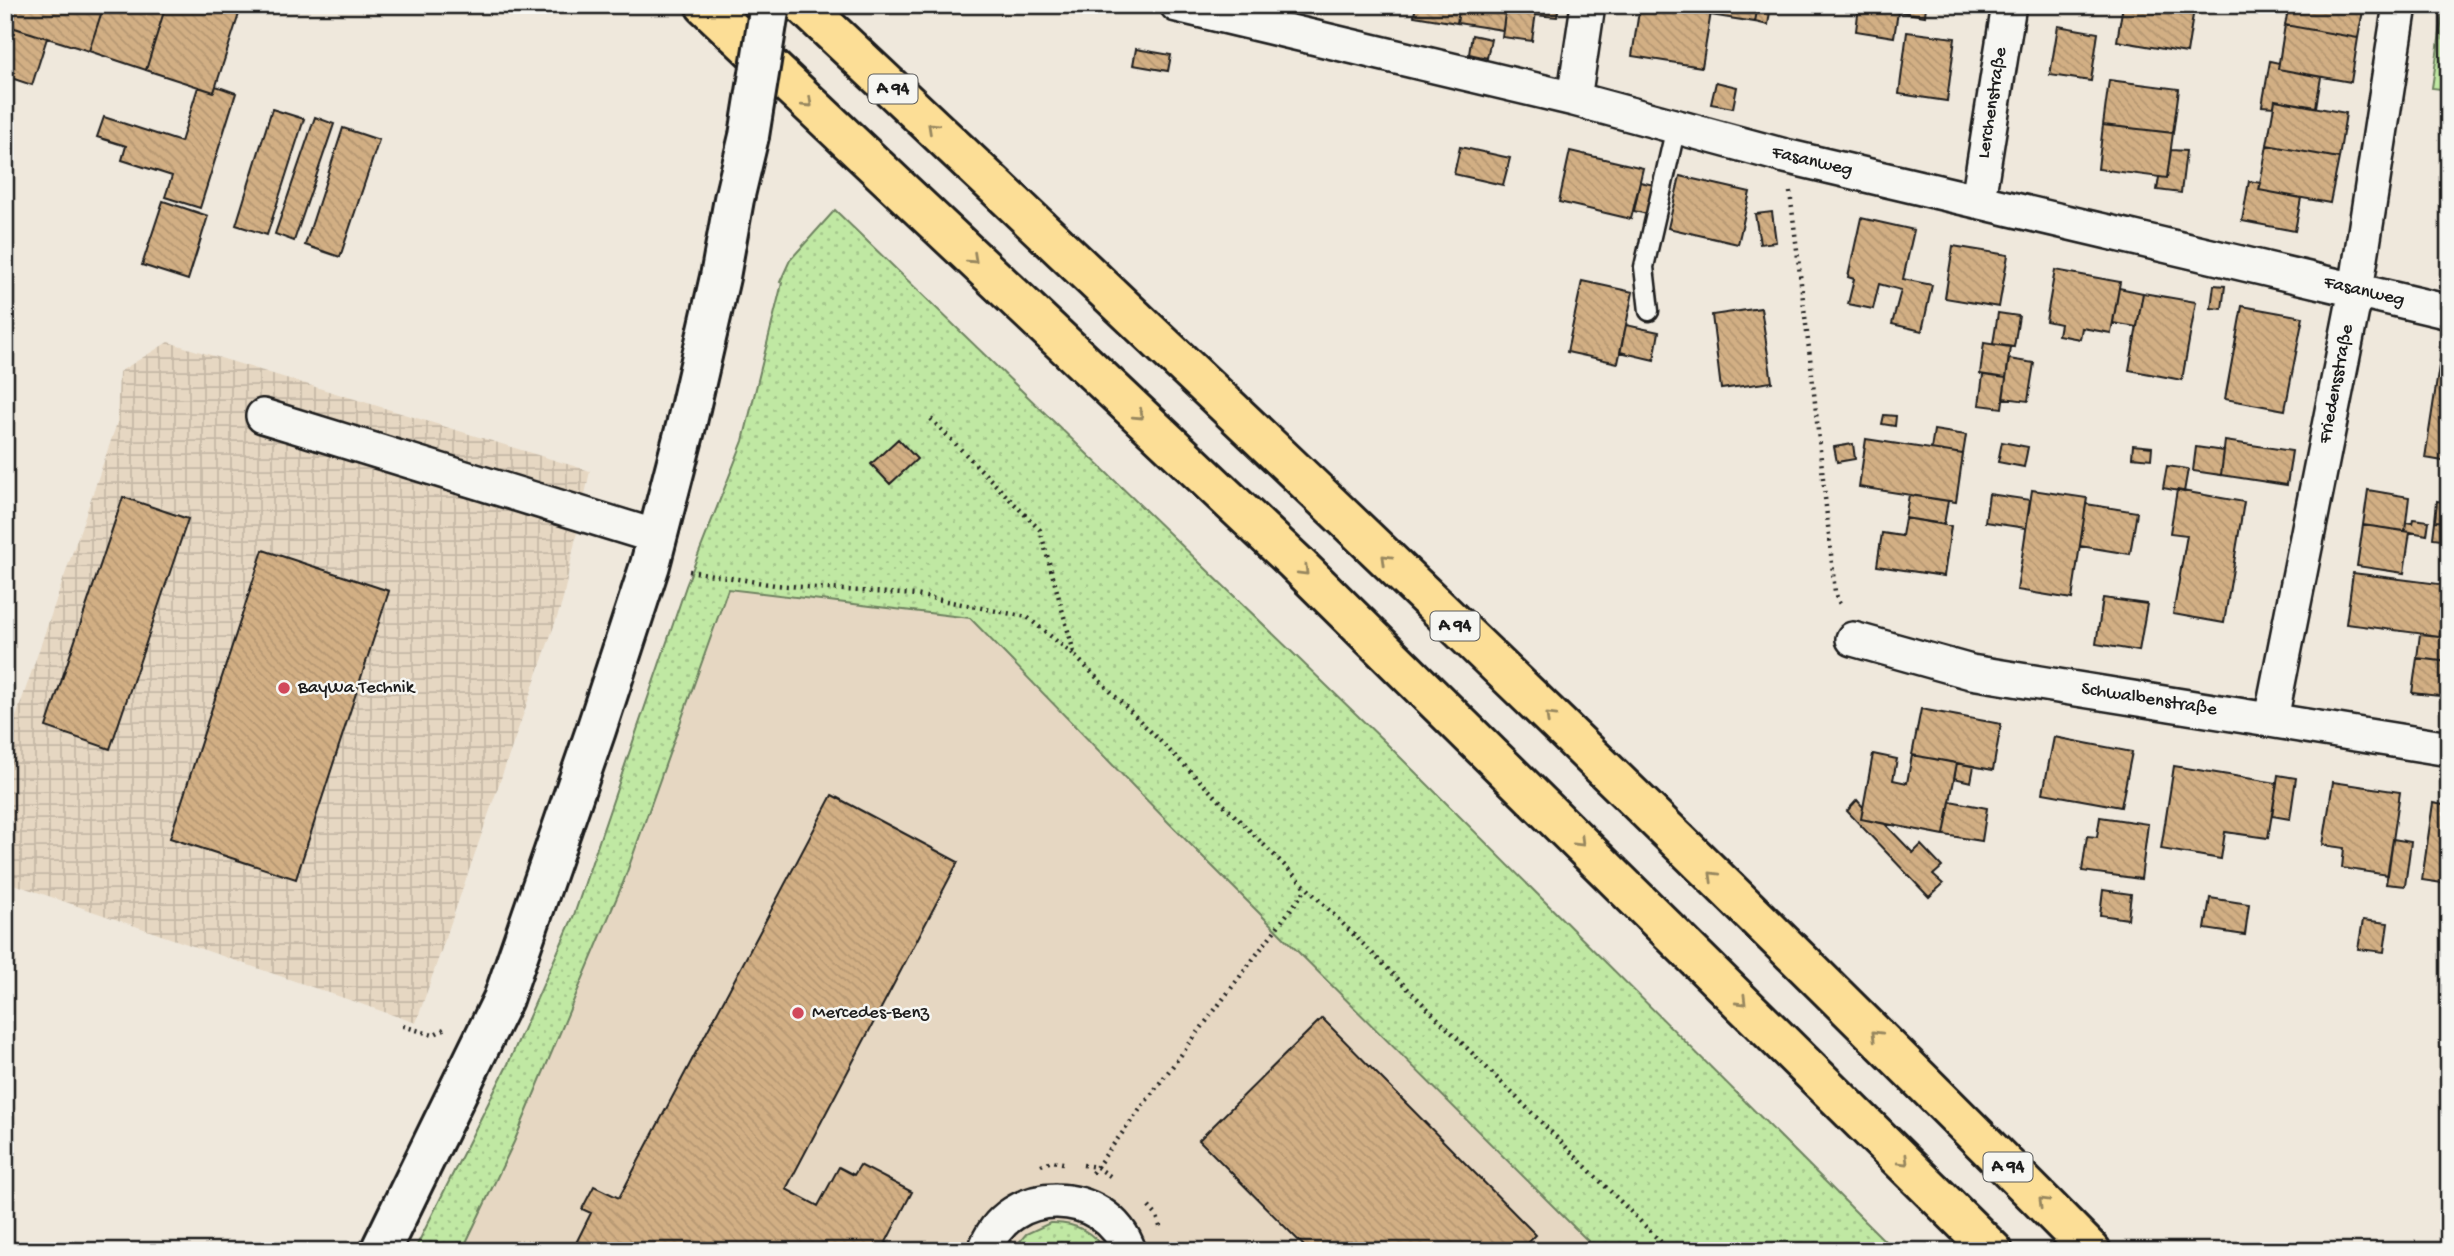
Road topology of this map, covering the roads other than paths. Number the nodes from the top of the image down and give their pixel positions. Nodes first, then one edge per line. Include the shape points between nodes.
1 (705, 5) edge
2 (770, 5) edge
3 (803, 5) edge
4 (1177, 5) edge
5 (1588, 5) edge
6 (2009, 5) edge
7 (2400, 5) edge
8 (1574, 99) junction
9 (1676, 127) junction
10 (1978, 200) junction
11 (2356, 290) junction
12 (1648, 311) dead end
13 (2449, 312) edge
14 (263, 416) dead end
15 (653, 551) junction
16 (1853, 639) road end
17 (2271, 719) junction
18 (2449, 749) edge
19 (380, 1251) edge
20 (985, 1251) edge
21 (1129, 1251) edge
22 (1993, 1251) edge
23 (2091, 1251) edge

1 -> 22 highway via 1295,562
2 - 15 main road, bridge via 720,277
23 -> 3 highway, A 94 via 1925,1082 1539,707
4 - 8 street, Fasanweg
5 - 8 street
6 - 10 street, Lerchenstraße
7 - 11 street, Friedensstraße
8 - 9 street, Fasanweg
9 - 10 street, Fasanweg
9 - 12 lane via 1644,267
10 - 11 street, Fasanweg
11 - 13 street, Fasanweg
11 - 17 street, Friedensstraße
14 - 15 street
15 - 19 main road via 503,999
16 - 17 street, Schwalbenstraße via 1971,672
17 - 18 street, Schwalbenstraße
20 - 21 street via 1001,1223 1019,1209 1041,1201 1065,1200 1089,1206 1110,1221

